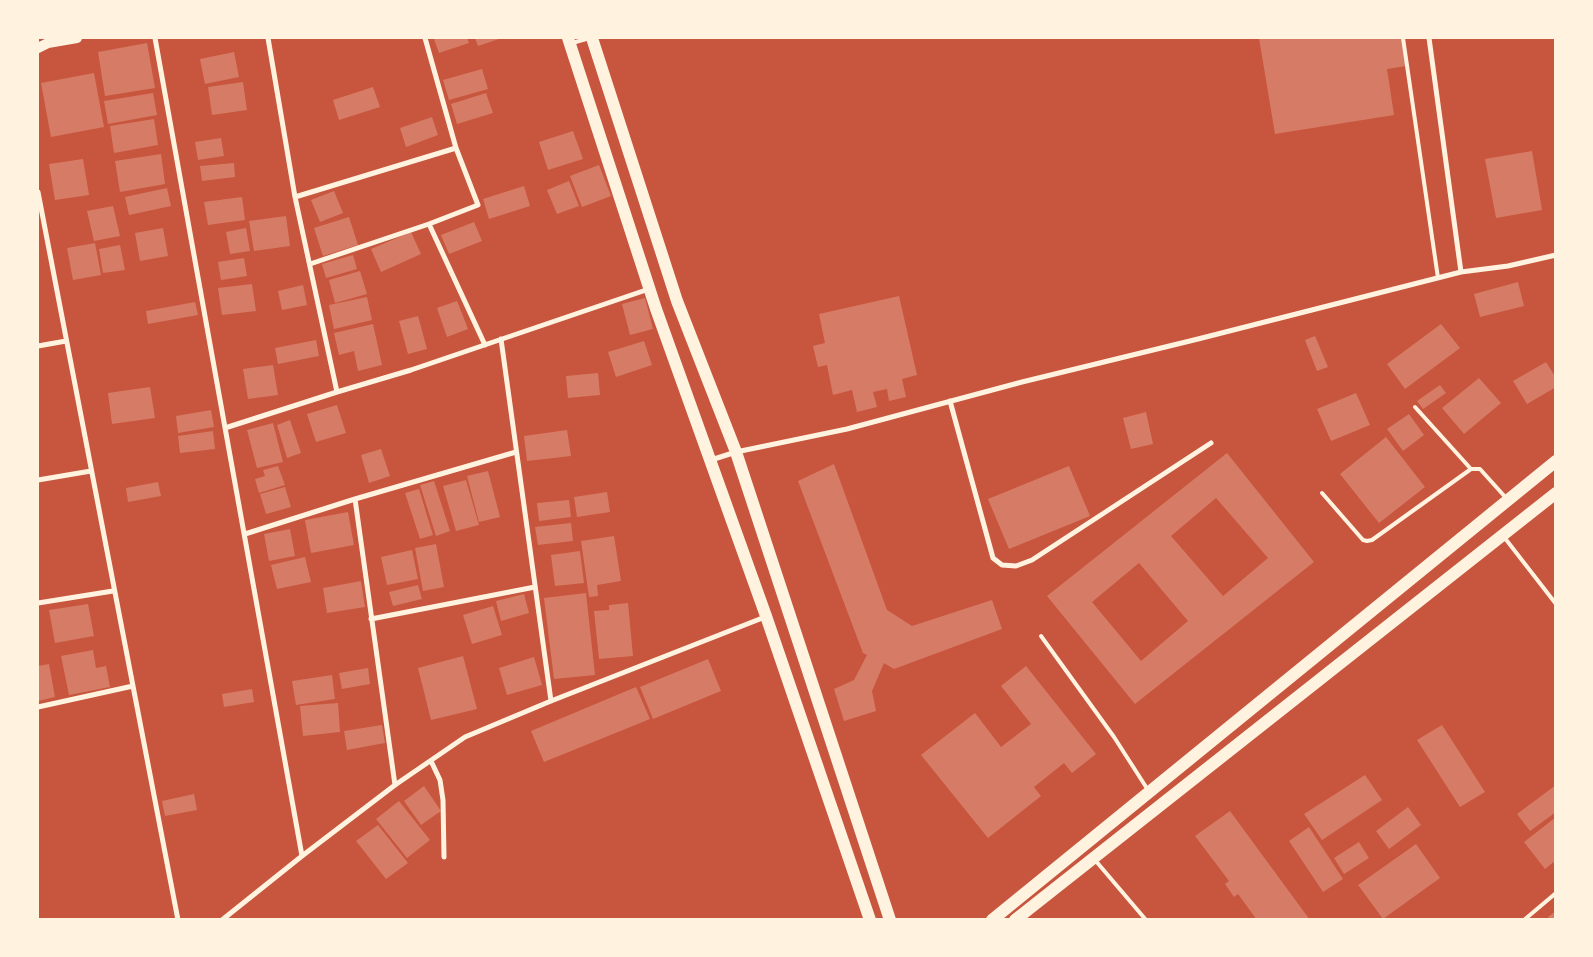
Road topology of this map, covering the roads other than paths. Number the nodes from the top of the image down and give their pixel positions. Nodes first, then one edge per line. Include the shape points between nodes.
1 (77, 38) edge
2 (155, 38) edge
3 (268, 38) edge
4 (425, 38) edge
5 (591, 38) edge
6 (1403, 38) edge
7 (1429, 38) edge
8 (569, 41) edge
9 (38, 48) edge
10 (456, 148) junction
11 (38, 192) edge
12 (295, 196) junction
13 (429, 224) junction
14 (1556, 255) edge
15 (310, 264) junction
16 (1461, 272) junction
17 (1438, 278) junction
18 (649, 289) junction
19 (501, 339) junction
20 (66, 341) junction
21 (484, 345) junction
22 (38, 346) edge
23 (337, 392) junction
24 (950, 401) junction
25 (1415, 407) dead end
26 (225, 428) junction
27 (1211, 443) dead end
28 (516, 452) junction
29 (736, 452) junction
30 (711, 460) junction
31 (1556, 461) edge
32 (1471, 469) junction
33 (91, 471) junction
34 (38, 480) edge
35 (1322, 493) dead end
36 (1556, 493) edge
37 (355, 499) junction
38 (1508, 500) junction
39 (245, 534) junction
40 (1502, 535) junction
41 (535, 587) junction
42 (113, 591) junction
43 (38, 603) edge
44 (1556, 604) edge
45 (766, 616) junction
46 (371, 619) junction
47 (1041, 636) dead end
48 (133, 686) junction
49 (551, 701) junction
50 (38, 707) edge
51 (431, 761) junction
52 (395, 785) junction
53 (1149, 792) junction
54 (302, 856) junction
55 (444, 857) dead end
56 (1094, 858) junction
57 (1556, 893) edge
58 (178, 920) edge
59 (222, 920) edge
60 (870, 920) edge
61 (890, 920) edge
62 (992, 920) edge
63 (1015, 920) edge
64 (1146, 920) edge
65 (1524, 920) edge

1 - 9 main road
2 - 26 street
3 - 12 street
4 - 10 street
5 - 8 lane
5 - 29 main road via 677,301
6 - 17 lane
7 - 16 street
8 - 18 main road
10 - 12 street
10 - 13 street via 478,205
11 - 20 street
12 - 15 street
13 - 15 street
13 - 21 street
14 - 16 street
15 - 23 street
16 - 17 street
17 - 24 street
18 - 19 street
18 - 30 main road
19 - 21 street
19 - 28 street
20 - 22 street
20 - 33 street
21 - 23 street
23 - 26 street
24 - 27 street via 992,558 1002,565 1016,566 1032,560
24 - 29 street via 847,429
25 - 32 lane
26 - 39 street
28 - 37 street
28 - 41 street
29 - 30 street
29 - 61 main road
30 - 45 main road
31 - 38 main road
32 - 35 lane via 1367,541
32 - 38 lane via 1480,469
33 - 34 street
33 - 42 street
36 - 40 main road
37 - 39 street
37 - 46 street
38 - 53 main road
39 - 54 street
40 - 44 lane
40 - 56 main road
41 - 46 street
41 - 49 street
42 - 43 street
42 - 48 street
45 - 49 street
45 - 60 main road
46 - 52 street
47 - 53 lane via 1114,737
48 - 50 street
48 - 58 street
49 - 51 street via 465,737
51 - 52 street
51 - 55 street via 440,780 443,800
52 - 54 street
53 - 62 main road
54 - 59 street
56 - 63 main road
56 - 64 lane
57 - 65 lane

